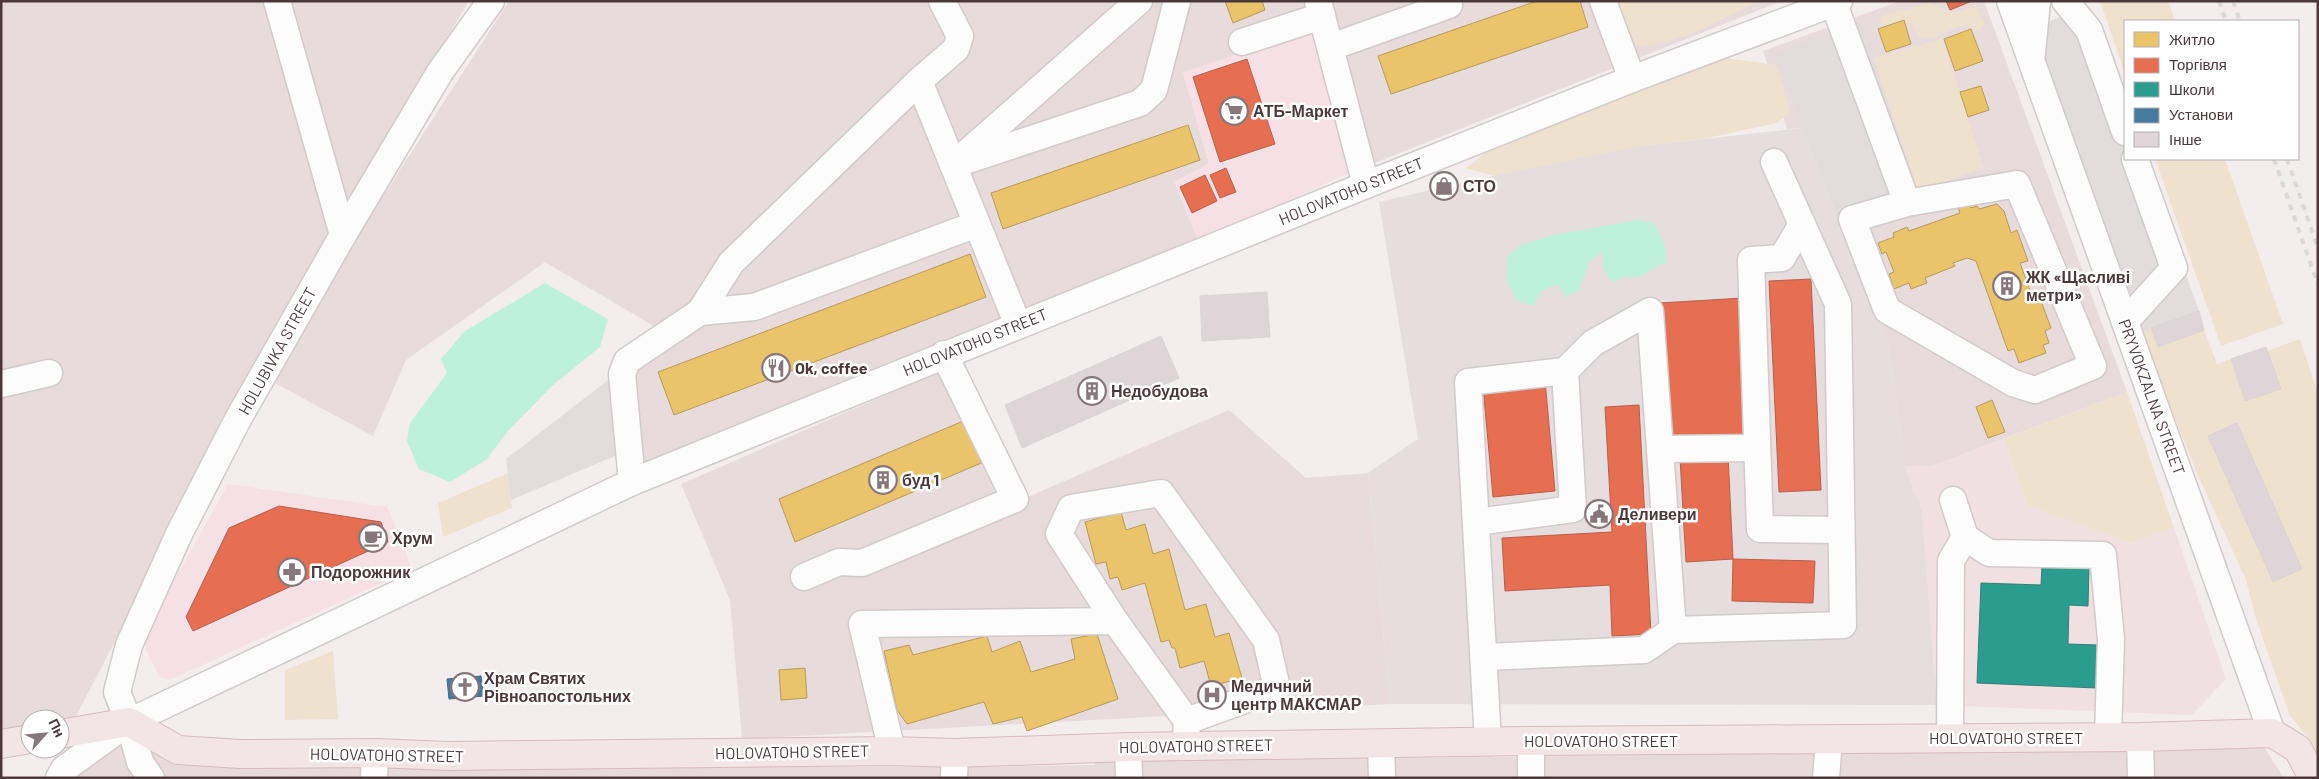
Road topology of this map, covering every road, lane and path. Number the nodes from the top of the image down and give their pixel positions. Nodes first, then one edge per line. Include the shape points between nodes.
1 (277, 1) edge
2 (491, 1) edge
3 (942, 1) edge
4 (1139, 1) edge
5 (1177, 1) edge
6 (1603, 1) edge
7 (2010, 1) edge
8 (2037, 1) edge
9 (2065, 1) edge
10 (1835, 2) edge
11 (1452, 3) edge
12 (1320, 8) edge
13 (1242, 42) dead end
14 (1331, 47) junction
15 (2031, 58) junction
16 (1632, 79) junction
17 (919, 81) junction
18 (2124, 129) edge
19 (2135, 160) edge
20 (1774, 162) dead end
21 (953, 166) junction
22 (1366, 185) junction
23 (1907, 203) junction
24 (977, 224) junction
25 (1802, 224) junction
26 (343, 235) junction
27 (700, 312) junction
28 (2125, 322) junction
29 (1018, 324) junction
30 (944, 354) junction
31 (1565, 371) junction
32 (49, 372) dead end
33 (1, 384) edge
34 (1757, 448) junction
35 (1660, 449) junction
36 (632, 482) junction
37 (1953, 500) dead end
38 (1476, 522) junction
39 (1841, 530) junction
40 (1965, 537) junction
41 (804, 577) dead end
42 (1115, 621) junction
43 (1673, 630) junction
44 (1485, 657) junction
45 (129, 722) junction
46 (70, 732) edge
47 (2272, 733) junction
48 (1186, 734) junction
49 (2108, 737) junction
50 (2140, 737) junction
51 (1950, 738) junction
52 (1829, 740) junction
53 (20, 741) edge
54 (1531, 741) junction
55 (1488, 742) junction
56 (1381, 743) junction
57 (1, 744) edge
58 (1128, 746) junction
59 (892, 751) junction
60 (374, 765) edge
61 (955, 765) edge
62 (59, 778) edge
63 (151, 778) edge
64 (1129, 778) edge
65 (1382, 778) edge
66 (1531, 778) edge
67 (1826, 778) edge
68 (2141, 778) edge
69 (2313, 778) edge

1 - 26 street
2 - 26 street, HOLUBIVKA STREET via 440,72
3 - 17 street via 960,36 956,49
4 - 21 street
5 - 21 street via 1154,90 1140,103
6 - 16 street
7 - 15 street, PRYVOKZALNA STREET
8 - 15 street
9 - 18 street via 2089,30
10 - 16 street, HOLOVATOHO STREET
10 - 23 street
11 - 14 street
12 - 13 street
12 - 14 street
14 - 22 street
15 - 28 street, PRYVOKZALNA STREET
16 - 22 street, HOLOVATOHO STREET
17 - 21 street
17 - 27 street via 731,263
19 - 28 street via 2174,268
20 - 25 street
21 - 24 street
22 - 29 street, HOLOVATOHO STREET
23 - 23 street via 2017,184 2093,366 2035,390 2013,383 1887,310 1852,219
24 - 27 street via 754,307
24 - 29 street
25 - 34 street via 1782,258 1752,260
25 - 39 street via 1838,304
26 - 45 street, HOLUBIVKA STREET via 238,419 179,534 129,645 117,692
27 - 36 street via 627,361 622,374
28 - 47 street, PRYVOKZALNA STREET
29 - 30 street, HOLOVATOHO STREET
30 - 36 street, HOLOVATOHO STREET
30 - 41 street via 1015,499 862,563 839,562
31 - 35 street via 1593,344 1650,311
31 - 38 street via 1573,509
31 - 38 street via 1468,382
32 - 33 street
34 - 35 street
34 - 39 street via 1760,529
35 - 43 street
36 - 45 street, HOLOVATOHO STREET
37 - 40 street
38 - 44 street
39 - 43 street via 1843,625
40 - 49 street via 1989,553 2103,555 2111,639
40 - 51 street via 1950,561
42 - 48 street
42 - 48 street via 1060,534 1071,508 1161,493 1266,640 1277,688
42 - 59 street via 862,624
43 - 44 street via 1644,650
44 - 55 street
45 - 46 main road, HOLOVATOHO STREET
45 - 60 main road, HOLOVATOHO STREET via 178,750
45 - 62 street via 64,768
45 - 63 street, HOLUBIVKA STREET via 140,762
47 - 50 main road, HOLOVATOHO STREET
47 - 69 main road via 2298,748
48 - 56 main road, HOLOVATOHO STREET
48 - 58 main road, HOLOVATOHO STREET
49 - 50 main road, HOLOVATOHO STREET
49 - 51 main road, HOLOVATOHO STREET
50 - 68 street
51 - 52 main road, HOLOVATOHO STREET
52 - 54 main road, HOLOVATOHO STREET
52 - 67 street
53 - 57 main road
54 - 55 main road, HOLOVATOHO STREET
54 - 66 street
55 - 56 main road, HOLOVATOHO STREET
56 - 65 street
58 - 61 main road, HOLOVATOHO STREET
58 - 64 street
59 - 60 main road, HOLOVATOHO STREET via 449,756
59 - 61 main road, HOLOVATOHO STREET

